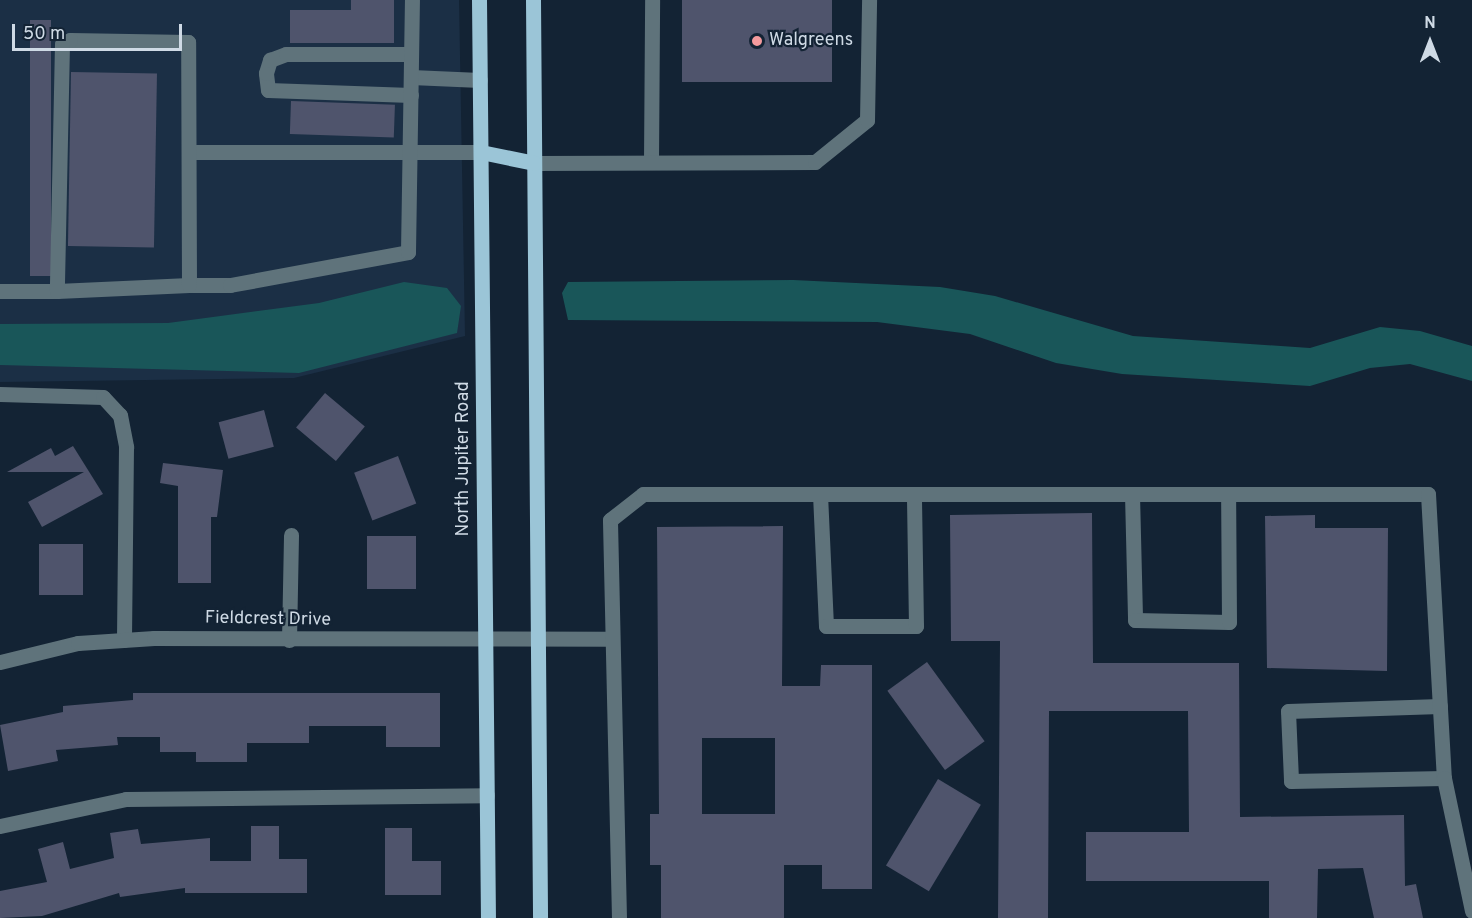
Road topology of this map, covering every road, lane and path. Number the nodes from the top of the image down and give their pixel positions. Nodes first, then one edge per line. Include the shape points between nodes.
1 (412, 0) edge
2 (479, 0) edge
3 (533, 0) edge
4 (652, 0) edge
5 (869, 0) edge
6 (411, 54) junction
7 (411, 77) junction
8 (480, 80) junction
9 (411, 95) junction
10 (191, 152) junction
11 (410, 152) junction
12 (481, 152) junction
13 (651, 162) junction
14 (534, 163) junction
15 (189, 285) junction
16 (0, 291) edge
17 (57, 291) junction
18 (0, 394) edge
19 (820, 494) junction
20 (914, 494) junction
21 (1132, 494) junction
22 (1228, 494) junction
23 (291, 535) dead end
24 (610, 639) junction
25 (124, 640) junction
26 (289, 640) junction
27 (484, 641) junction
28 (538, 641) junction
29 (0, 662) edge
30 (1440, 706) junction
31 (1444, 778) junction
32 (487, 795) junction
33 (0, 826) edge
34 (1472, 911) edge
35 (488, 918) edge
36 (540, 918) edge
37 (619, 918) edge

1 - 6 street
2 - 8 main road, North Jupiter Road
3 - 14 main road
4 - 13 street
5 - 13 street via 867,120 815,162
6 - 7 street
6 - 9 street via 286,54 270,60 266,74 268,90
7 - 8 street
7 - 9 street
8 - 12 main road, North Jupiter Road
9 - 11 street
10 - 11 street
10 - 15 street
10 - 17 street via 192,45 65,41
11 - 12 street
11 - 15 street via 408,252 230,285
12 - 14 main road
12 - 27 main road, North Jupiter Road
13 - 14 street
14 - 28 main road
15 - 17 street
16 - 17 street
18 - 25 street via 103,397 120,415 126,447
19 - 20 street
19 - 20 street via 826,626 916,626
19 - 24 street via 643,494 610,520
20 - 21 street
21 - 22 street
21 - 22 street via 1135,620 1229,622
22 - 30 street via 1428,494
23 - 26 street
24 - 28 street, Fieldcrest Drive
24 - 37 street
25 - 26 street, Fieldcrest Drive
25 - 29 street, Fieldcrest Drive via 78,643
26 - 27 street, Fieldcrest Drive
27 - 28 street, Fieldcrest Drive
27 - 32 main road, North Jupiter Road
28 - 36 main road
30 - 31 street
30 - 31 street via 1288,711 1291,781
31 - 34 street
32 - 33 street via 126,799
32 - 35 main road, North Jupiter Road

